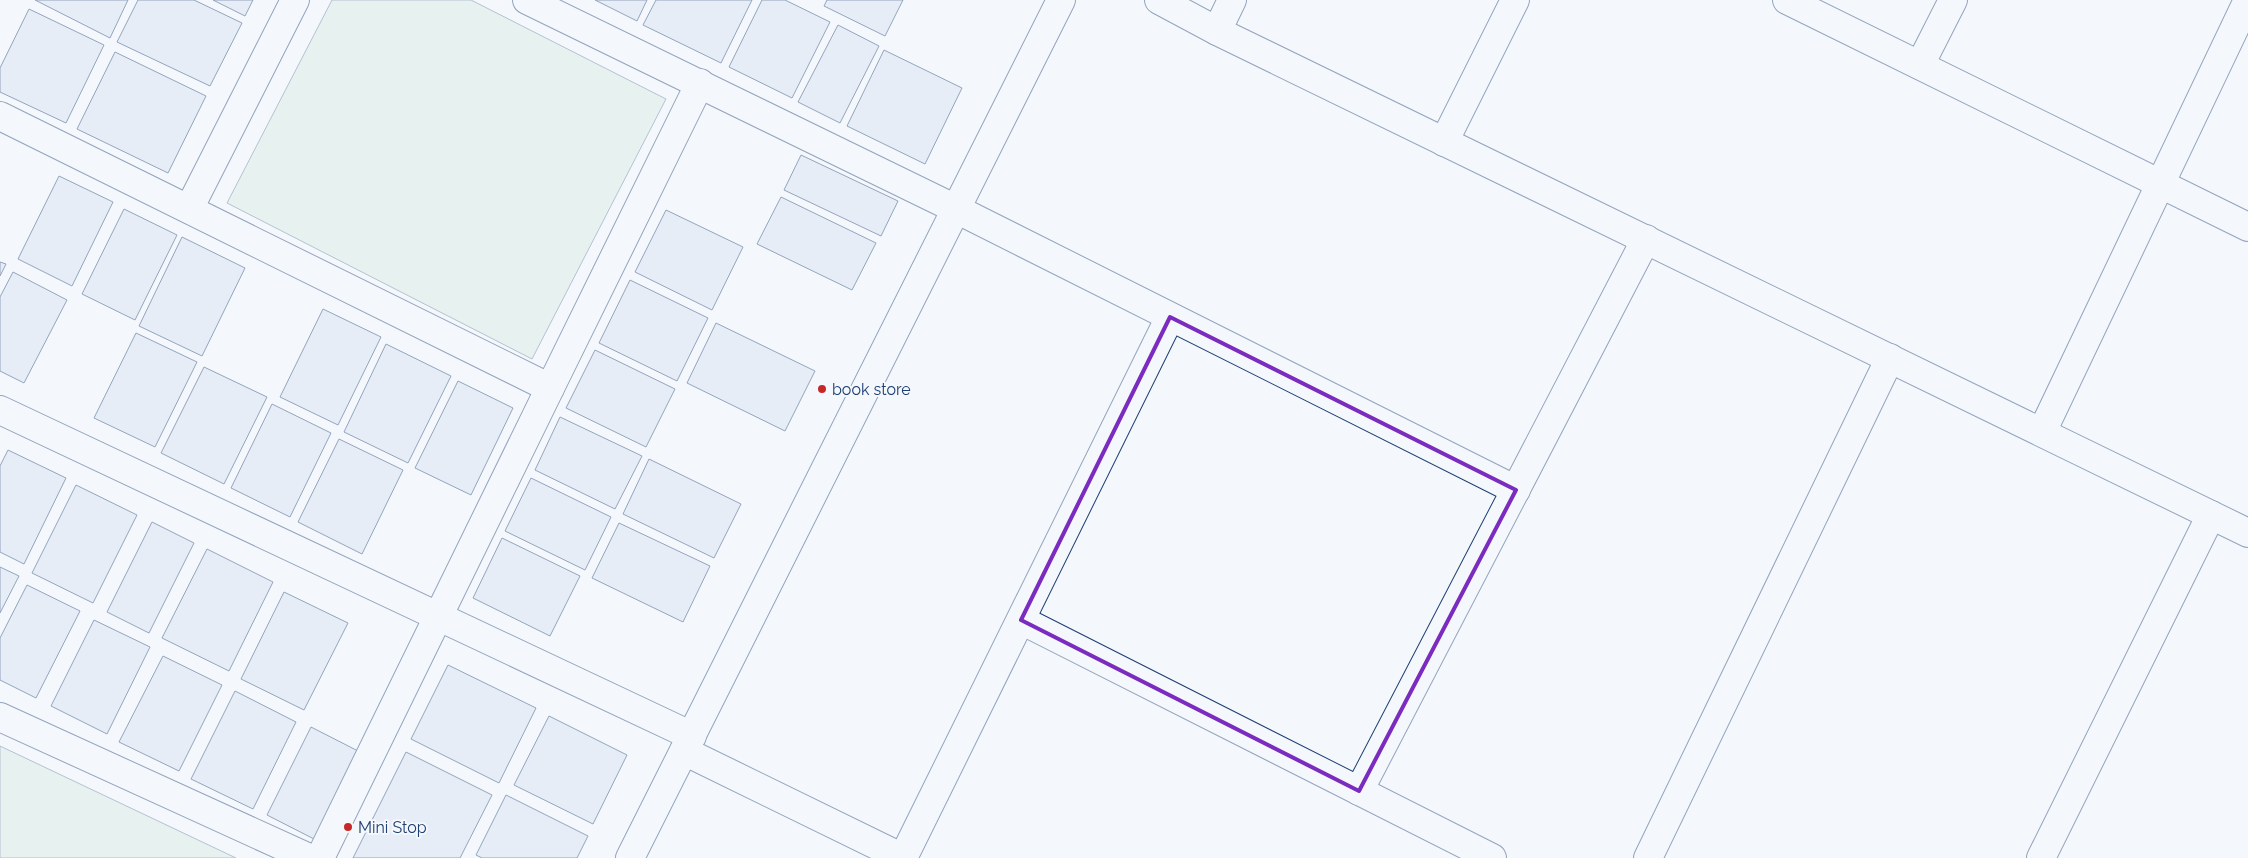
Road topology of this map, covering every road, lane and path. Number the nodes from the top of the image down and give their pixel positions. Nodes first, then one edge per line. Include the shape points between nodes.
1 (295, 0) edge
2 (527, 0) edge
3 (1061, 0) edge
4 (1159, 0) edge
5 (1232, 0) edge
6 (1515, 0) edge
7 (1787, 0) edge
8 (1953, 0) edge
9 (2248, 0) edge
10 (1217, 31) junction
11 (1920, 65) junction
12 (700, 83) junction
13 (0, 116) edge
14 (1444, 142) junction
15 (2160, 183) junction
16 (189, 209) junction
17 (956, 209) junction
18 (2248, 227) edge
19 (1646, 239) junction
20 (1170, 317) junction
21 (1890, 358) junction
22 (550, 388) junction
23 (0, 410) edge
24 (2042, 432) junction
25 (1516, 490) junction
26 (2212, 515) junction
27 (2248, 533) edge
28 (439, 616) junction
29 (1021, 620) junction
30 (0, 717) edge
31 (688, 743) junction
32 (1360, 791) junction
33 (2044, 857) edge
34 (309, 858) edge
35 (320, 858) edge
36 (630, 858) edge
37 (1492, 858) edge
38 (1648, 858) edge

1 - 16 street
2 - 12 street
3 - 17 street
4 - 10 street
5 - 10 street
6 - 14 street
7 - 11 street
8 - 11 street
9 - 15 street
10 - 14 street
11 - 15 street
12 - 17 street
12 - 22 street
13 - 16 street
14 - 19 street
15 - 18 street
15 - 24 street
16 - 22 street
17 - 20 street
17 - 31 street
19 - 21 street
19 - 25 street
20 - 25 street
20 - 29 street
21 - 24 street
21 - 38 street
22 - 28 street
23 - 28 street
24 - 26 street
25 - 32 street
26 - 27 street
26 - 33 street
28 - 31 street
28 - 35 street
29 - 31 street via 904,858
29 - 32 street
30 - 34 street
31 - 36 street
32 - 37 street

